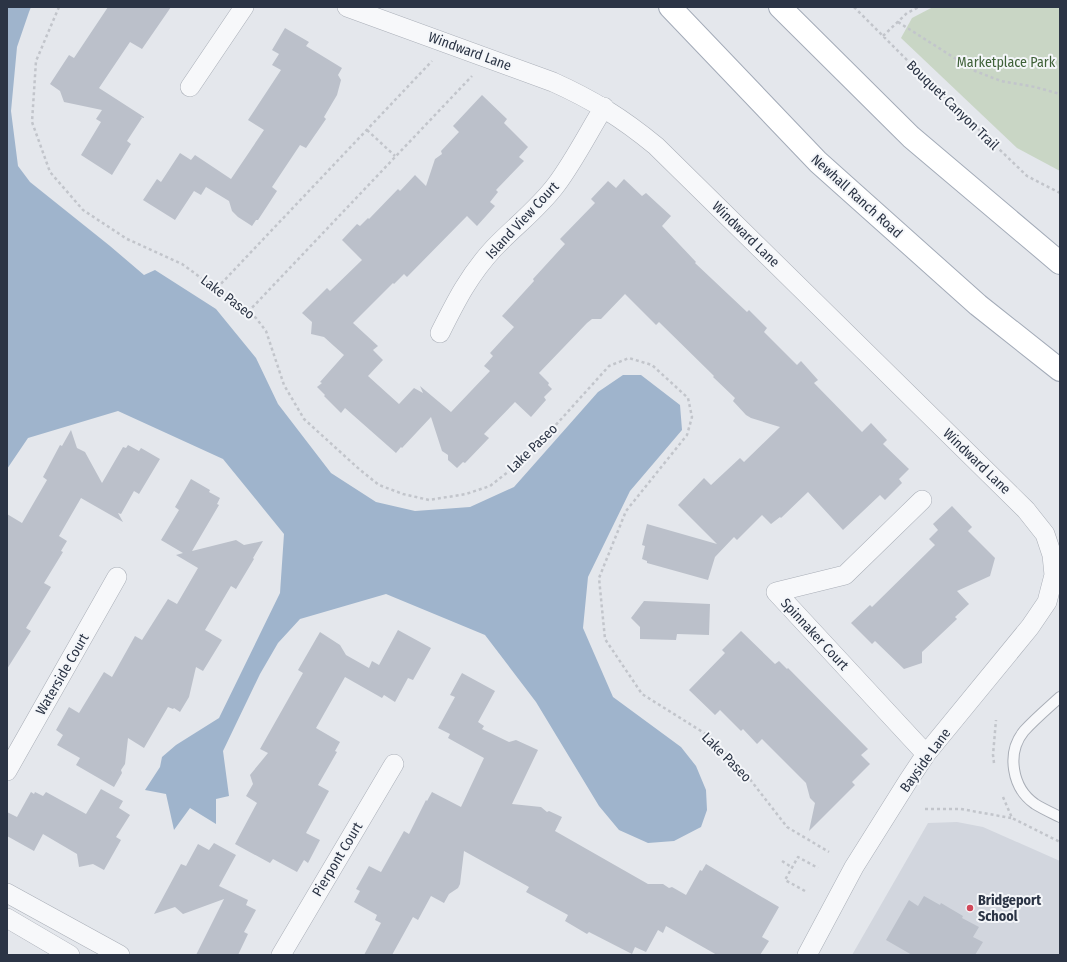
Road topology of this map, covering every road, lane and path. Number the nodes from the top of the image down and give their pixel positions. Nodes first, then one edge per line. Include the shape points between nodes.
1 (59, 7) edge
2 (244, 7) edge
3 (346, 7) edge
4 (670, 7) edge
5 (780, 7) edge
6 (854, 7) edge
7 (919, 7) edge
8 (898, 22) junction
9 (883, 36) junction
10 (449, 44) junction
11 (488, 58) junction
12 (190, 87) dead end
13 (1060, 94) edge
14 (604, 107) junction
15 (367, 130) junction
16 (395, 156) junction
17 (1060, 193) edge
18 (1060, 263) edge
19 (216, 288) junction
20 (248, 312) junction
21 (440, 333) dead end
22 (1060, 370) edge
23 (922, 500) dead end
24 (1054, 576) joint
25 (117, 578) dead end
26 (1060, 697) edge
27 (926, 754) junction
28 (394, 764) dead end
29 (7, 771) edge
30 (925, 809) dead end
31 (1060, 817) edge
32 (1012, 818) dead end
33 (829, 852) dead end
34 (782, 861) dead end
35 (793, 868) junction
36 (818, 868) dead end
37 (805, 892) dead end
38 (7, 893) edge
39 (7, 918) edge
40 (70, 955) edge
41 (120, 955) edge
42 (281, 955) edge
43 (807, 955) edge

1 - 19 path, Lake Paseo via 36,62 32,122 50,172 83,210 127,239 182,264
2 - 12 street
3 - 10 street, Windward Lane
4 - 22 main road, Newhall Ranch Road via 818,162 978,305
5 - 18 main road via 911,137
6 - 9 path, Bouquet Canyon Trail
7 - 8 path via 907,13
8 - 9 path
8 - 13 path via 975,71 1001,81
9 - 17 path, Bouquet Canyon Trail via 1027,176
10 - 11 street, Windward Lane
10 - 15 path
11 - 14 street, Windward Lane via 553,82
11 - 16 path
14 - 21 street, Island View Court via 556,185 474,272
14 - 24 street, Windward Lane via 656,146 1026,510 1045,534 1052,555
15 - 16 path
15 - 19 path
16 - 20 path
19 - 20 path, Lake Paseo
20 - 33 path, Lake Paseo via 266,331 284,385 304,419 379,485 429,500 466,494 490,486 527,457 609,366 629,358 652,365 688,398 692,417 687,434 626,511 599,578 605,639 642,694 709,736 749,778 787,827
23 - 27 street, Spinnaker Court via 845,575 776,592
24 - 27 street, Bayside Lane via 1047,602 1030,628
25 - 29 street, Waterside Court
26 - 31 lane via 1024,732 1016,746 1013,762 1016,778 1023,793 1035,804
27 - 43 street, Bayside Lane via 854,867
28 - 42 street, Pierpont Court
30 - 32 path via 961,809
34 - 35 path
35 - 36 path via 798,857
35 - 37 path via 785,880
38 - 41 street
39 - 40 street

